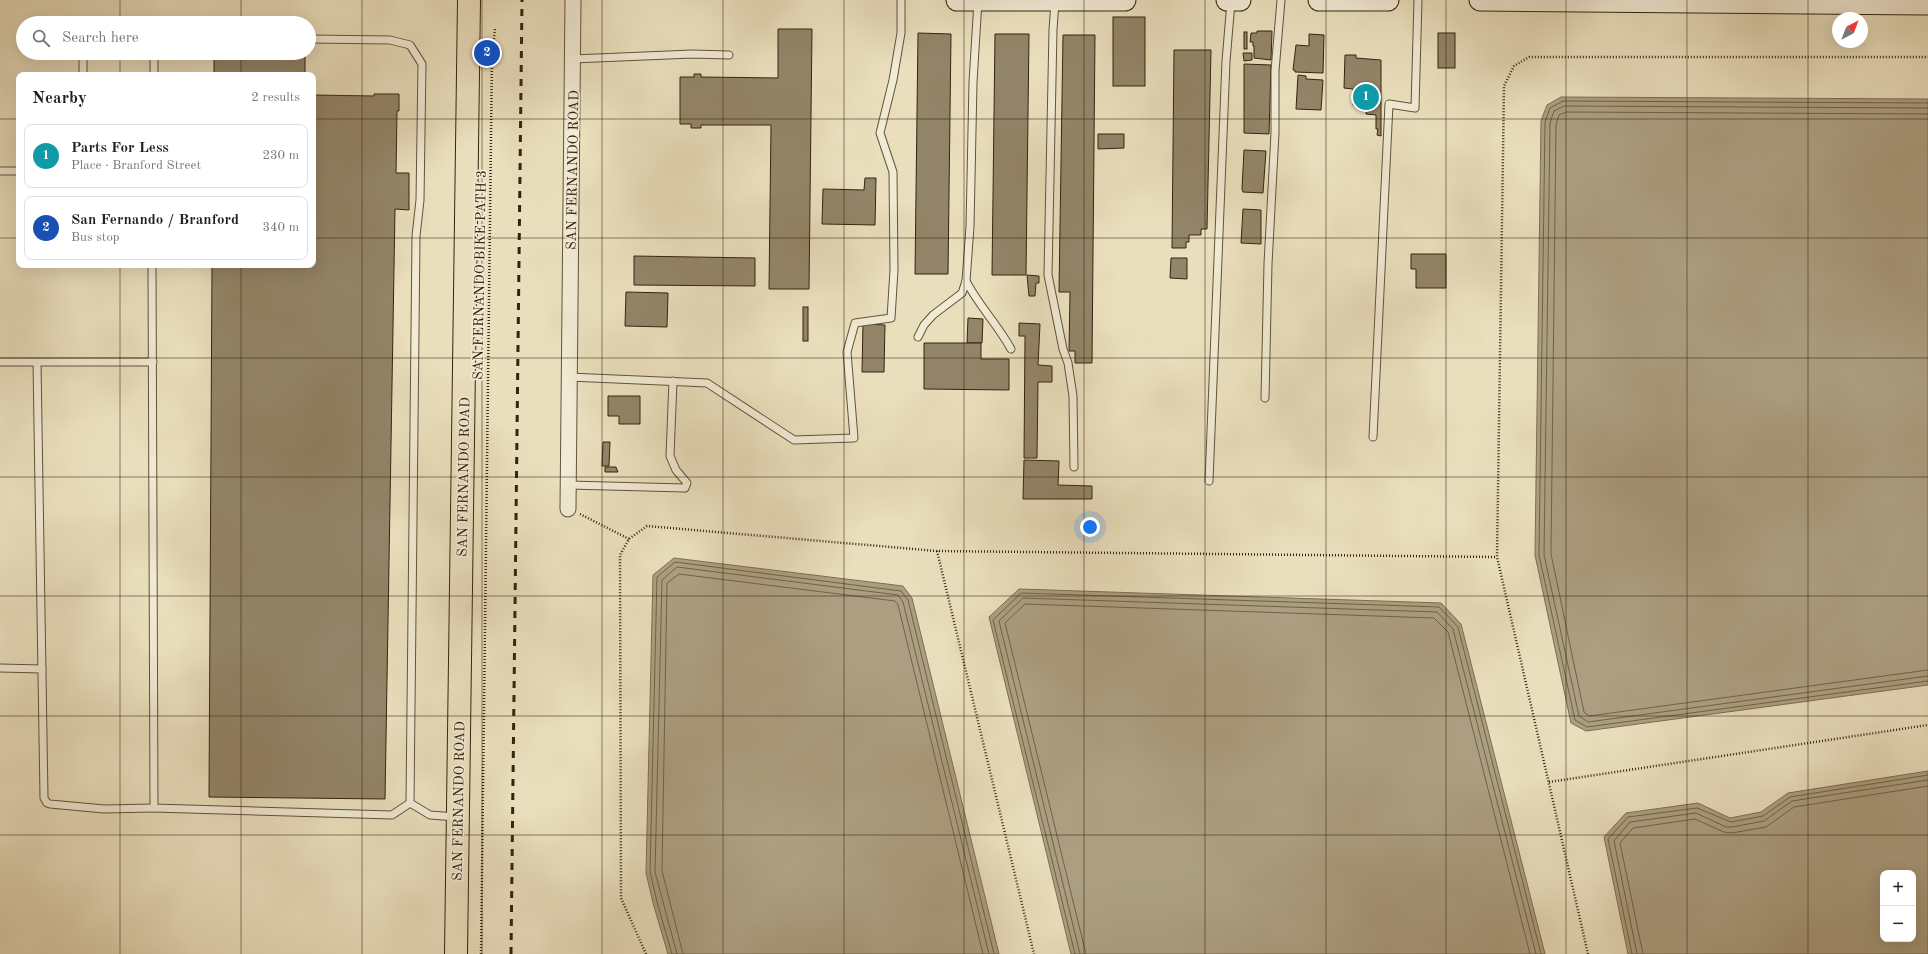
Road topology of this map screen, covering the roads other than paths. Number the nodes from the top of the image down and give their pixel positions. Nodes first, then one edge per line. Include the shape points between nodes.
1 (469, 0) edge
2 (573, 0) edge
3 (900, 0) edge
4 (957, 0) edge
5 (1043, 0) edge
6 (1125, 0) edge
7 (1227, 0) edge
8 (1231, 0) edge
9 (1240, 0) edge
10 (1281, 0) edge
11 (1319, 0) edge
12 (1341, 0) edge
13 (1388, 0) edge
14 (1418, 0) edge
15 (1480, 0) edge
16 (978, 1) junction
17 (1623, 1) edge
18 (1718, 1) edge
19 (1822, 2) edge
20 (1928, 4) edge
21 (316, 39) edge
22 (729, 55) dead end
23 (573, 59) junction
24 (84, 60) edge
25 (154, 60) edge
26 (83, 72) edge
27 (154, 72) edge
28 (0, 171) edge
29 (16, 171) edge
30 (152, 268) edge
31 (966, 281) junction
32 (918, 337) dead end
33 (1012, 349) dead end
34 (0, 362) edge
35 (153, 362) junction
36 (37, 363) junction
37 (569, 377) junction
38 (673, 381) junction
39 (1265, 398) dead end
40 (1373, 437) dead end
41 (1074, 467) dead end
42 (1209, 481) dead end
43 (569, 485) junction
44 (568, 509) road end
45 (0, 668) edge
46 (42, 669) junction
47 (410, 803) junction
48 (154, 808) junction
49 (458, 817) junction
50 (456, 954) edge

1 - 49 main road, SAN FERNANDO ROAD
2 - 23 street, SAN FERNANDO ROAD
3 - 38 lane via 901,32 880,133 893,172 894,270 891,318 855,323 848,352 854,438 794,440 708,383
4 - 16 main road
5 - 6 main road
5 - 16 main road
5 - 41 lane via 1053,30 1048,275 1073,396
7 - 8 main road
8 - 9 main road
8 - 42 lane via 1226,61
10 - 39 lane via 1275,71
11 - 12 main road
12 - 13 main road
14 - 40 lane via 1415,108 1389,104
15 - 17 main road
16 - 31 lane
17 - 18 main road
18 - 19 main road
19 - 20 main road
21 - 47 lane via 390,40 410,45 422,64 420,200 416,236
22 - 23 lane
23 - 37 street, SAN FERNANDO ROAD
24 - 26 lane
25 - 27 lane
28 - 29 lane
30 - 35 lane
31 - 32 lane via 962,292 933,315
31 - 33 lane via 975,298
34 - 36 lane
35 - 36 lane
35 - 48 lane
36 - 46 lane
37 - 38 lane
37 - 43 street, SAN FERNANDO ROAD
38 - 43 lane via 670,456 676,470 687,483 685,488
43 - 44 street, SAN FERNANDO ROAD
45 - 46 lane
46 - 48 lane via 44,798 47,803 104,809
47 - 48 lane via 392,815
47 - 49 lane via 430,815
49 - 50 main road, SAN FERNANDO ROAD

